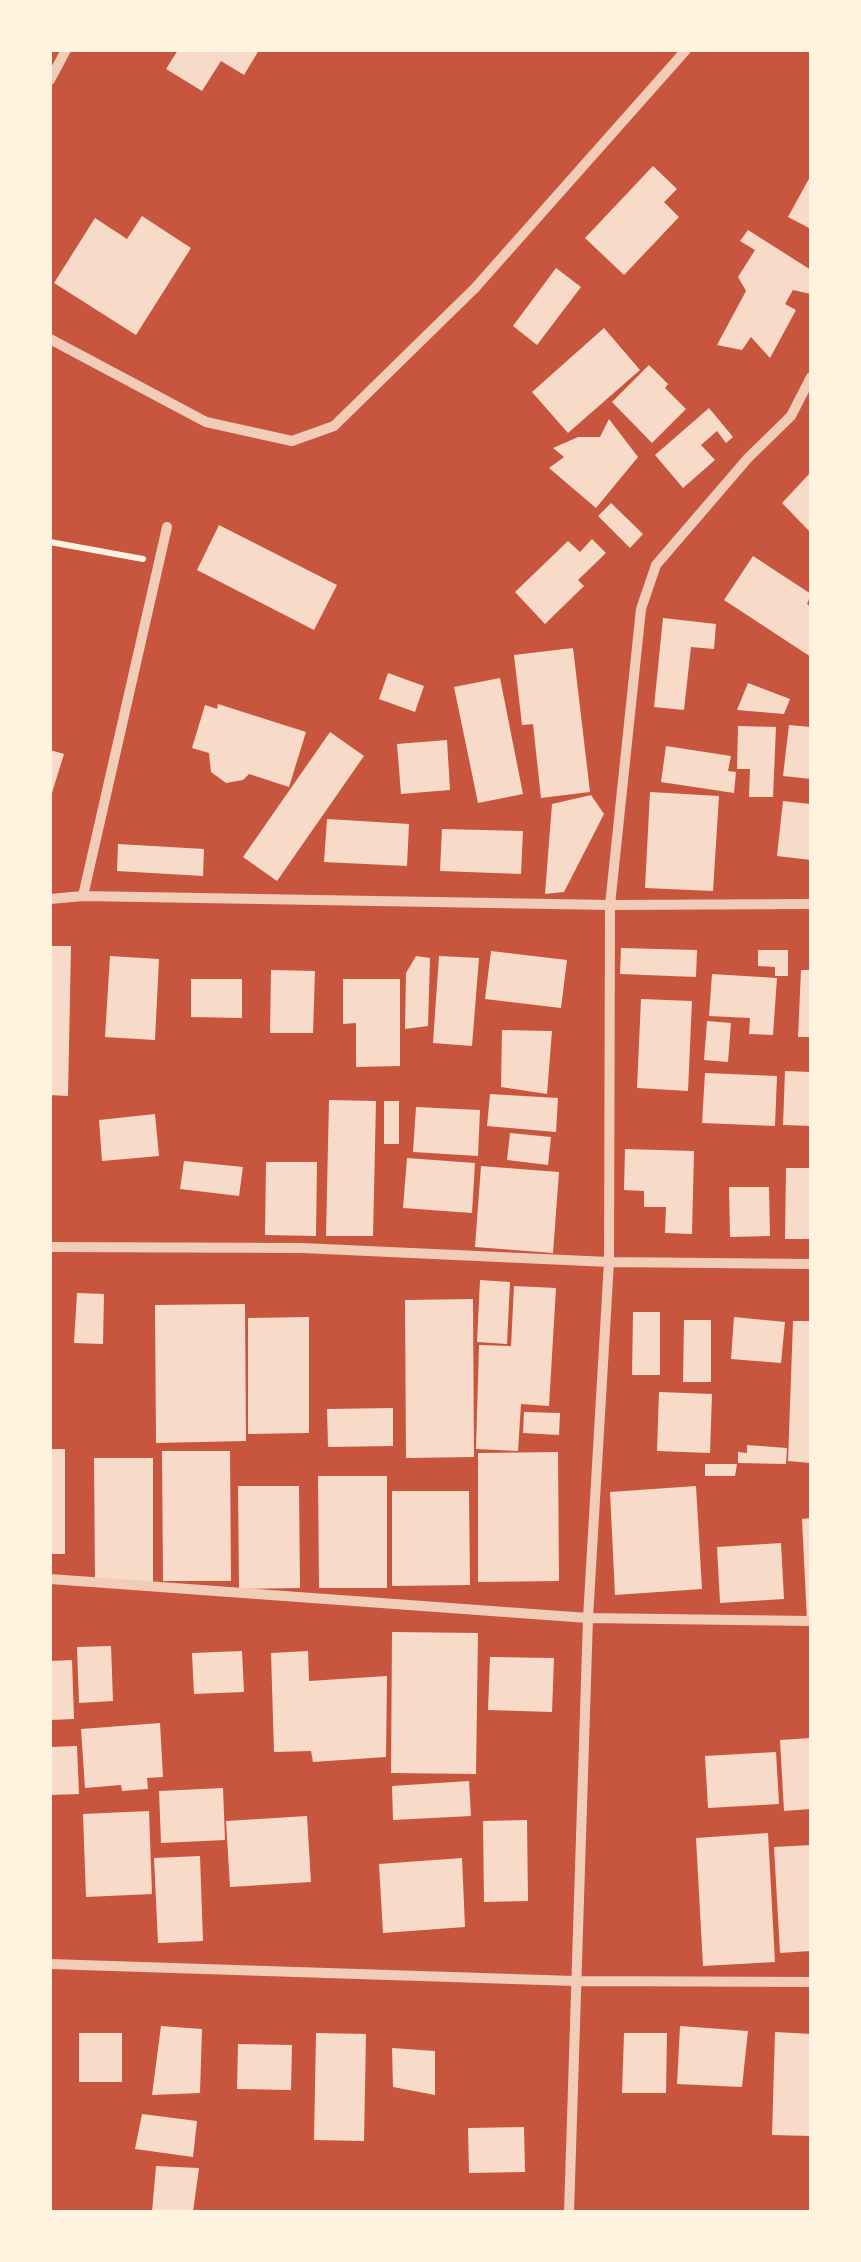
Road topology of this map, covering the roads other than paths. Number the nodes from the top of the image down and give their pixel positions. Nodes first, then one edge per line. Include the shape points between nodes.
1 (66, 50) edge
2 (686, 50) edge
3 (50, 80) edge
4 (50, 339) edge
5 (811, 377) edge
6 (166, 527) dead end
7 (83, 896) junction
8 (50, 898) edge
9 (811, 904) edge
10 (610, 905) junction
11 (50, 1247) edge
12 (609, 1262) junction
13 (811, 1264) edge
14 (50, 1579) edge
15 (588, 1618) junction
16 (811, 1621) edge
17 (50, 1964) edge
18 (574, 1982) junction
19 (811, 1982) edge
20 (569, 2212) edge

1 - 3 street
2 - 4 street via 475,288 334,426 292,441 206,422
5 - 10 street via 791,416 656,565 641,609
6 - 7 street
7 - 8 street
7 - 10 street
9 - 10 street
10 - 12 street
11 - 12 street via 302,1248
12 - 13 street
12 - 15 street
14 - 15 street
15 - 16 street
15 - 18 street
17 - 18 street
18 - 19 street
18 - 20 street

